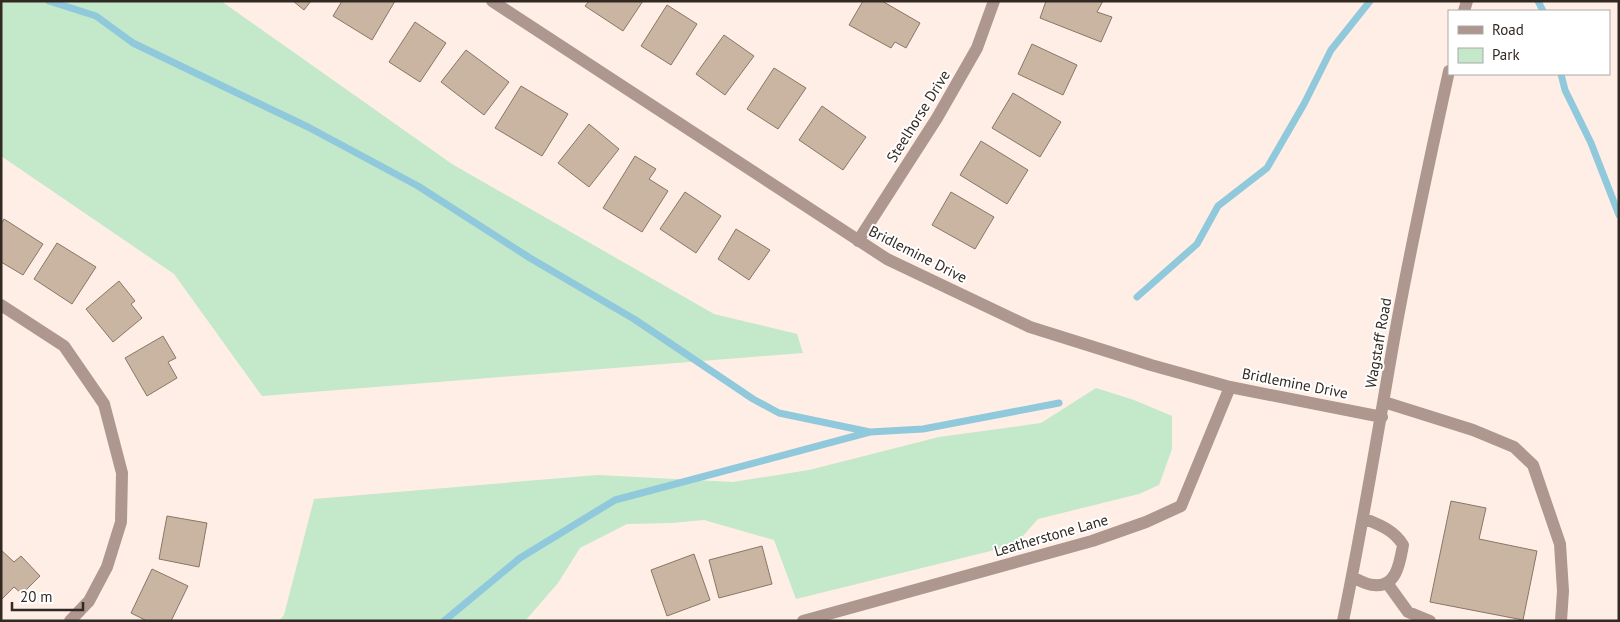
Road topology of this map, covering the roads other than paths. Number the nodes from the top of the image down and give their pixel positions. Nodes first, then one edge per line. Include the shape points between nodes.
1 (492, 1) edge
2 (994, 1) edge
3 (1448, 75) edge
4 (858, 241) junction
5 (1, 305) edge
6 (1230, 387) junction
7 (1384, 402) junction
8 (1382, 417) junction
9 (1364, 518) junction
10 (1352, 577) junction
11 (1387, 583) junction
12 (70, 621) edge
13 (803, 621) edge
14 (1343, 621) edge
15 (1430, 621) edge
16 (1561, 621) edge

1 - 4 street, Bridlemine Drive
2 - 4 street, Steelhorse Drive via 978,48
3 - 7 street, Wagstaff Road
4 - 6 street, Bridlemine Drive via 892,262 1030,327
5 - 12 street via 64,346 104,404 122,473 121,522 107,567 89,601
6 - 8 street, Bridlemine Drive
6 - 13 street, Leatherstone Lane via 1180,506 1092,542
7 - 8 street, Wagstaff Road
7 - 16 street via 1473,430 1514,447 1533,465 1560,544
8 - 9 street, Wagstaff Road
9 - 10 street, Wagstaff Road
9 - 11 street via 1384,526 1403,545 1398,571
10 - 11 street via 1375,586
10 - 14 street, Wagstaff Road
11 - 15 street via 1408,612

